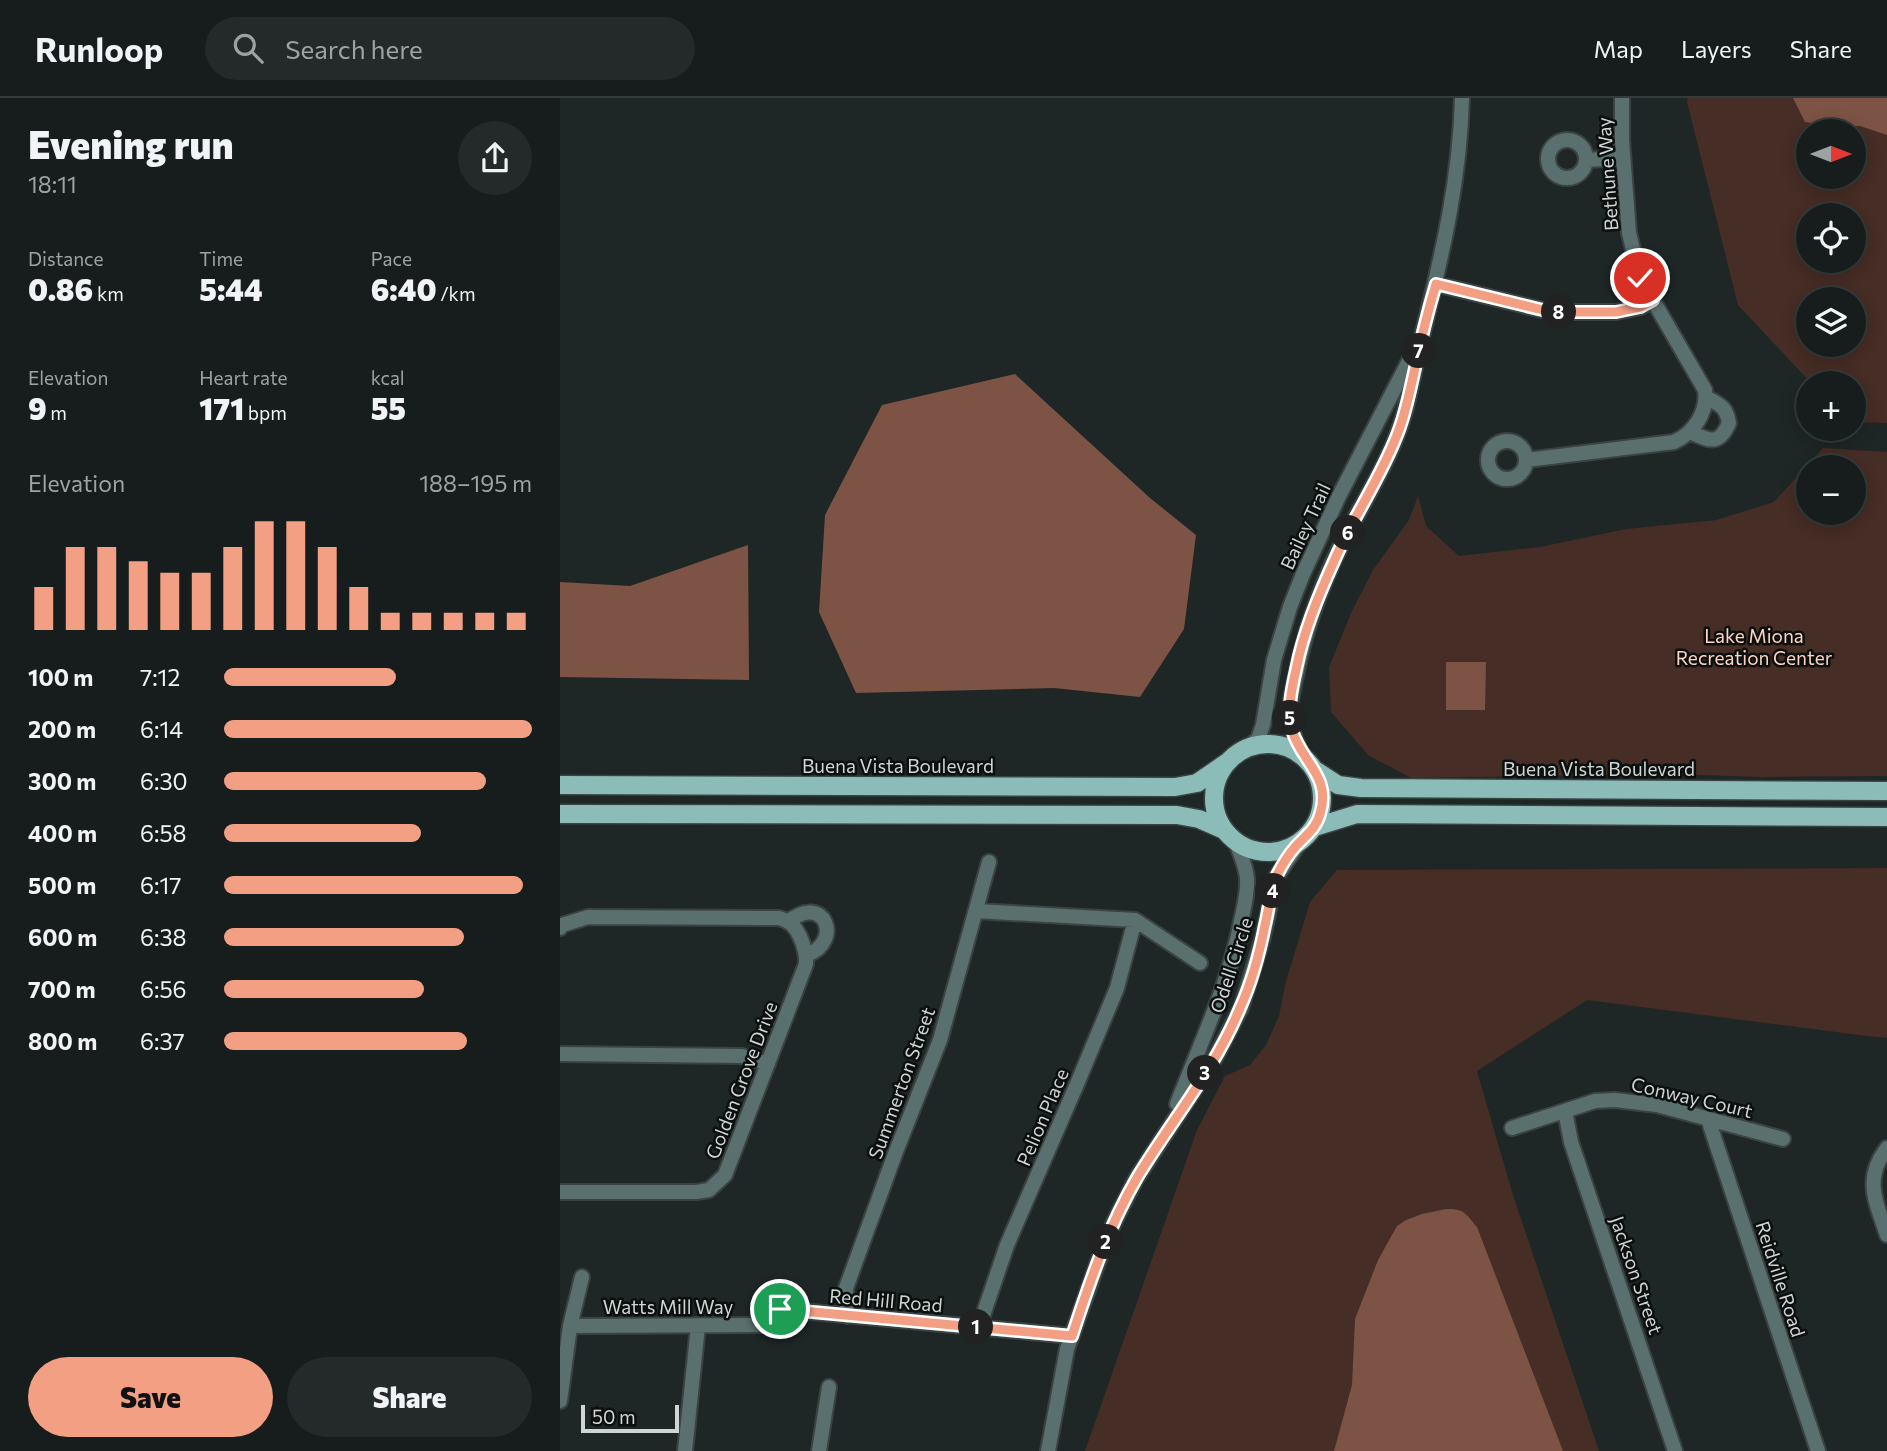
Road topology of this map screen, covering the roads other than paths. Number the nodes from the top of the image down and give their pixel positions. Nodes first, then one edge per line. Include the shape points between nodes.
1 (1462, 98) edge
2 (1622, 98) edge
3 (1623, 158) junction
4 (1586, 160) dead end
5 (1436, 284) junction
6 (1653, 300) junction
7 (1423, 330) junction
8 (1706, 397) junction
9 (1690, 432) junction
10 (1525, 460) dead end
11 (1249, 747) junction
12 (1228, 761) junction
13 (1312, 765) junction
14 (560, 785) edge
15 (1887, 791) edge
16 (560, 814) edge
17 (1887, 817) edge
18 (1315, 827) junction
19 (1230, 836) junction
20 (1298, 845) junction
21 (989, 862) dead end
22 (976, 911) junction
23 (1135, 920) junction
24 (788, 922) junction
25 (560, 928) edge
26 (807, 956) junction
27 (1200, 963) dead end
28 (560, 1054) edge
29 (768, 1064) junction
30 (1565, 1111) junction
31 (1708, 1119) junction
32 (1168, 1128) junction
33 (1512, 1128) dead end
34 (1783, 1139) dead end
35 (1887, 1148) edge
36 (560, 1192) edge
37 (1887, 1234) edge
38 (582, 1277) dead end
39 (780, 1309) dead end
40 (847, 1315) junction
41 (765, 1325) dead end
42 (570, 1326) junction
43 (698, 1326) junction
44 (979, 1327) junction
45 (1072, 1336) junction
46 (829, 1387) dead end
47 (560, 1401) edge
48 (684, 1451) edge
49 (824, 1451) edge
50 (1048, 1451) edge
51 (1675, 1451) edge
52 (1818, 1451) edge

1 - 5 street, Bailey Trail via 1449,224
2 - 3 street, Bethune Way
3 - 4 street
3 - 6 street, Bethune Way via 1629,233 1640,278
5 - 6 street via 1551,312 1616,312
5 - 7 street, Bailey Trail
6 - 8 street, Bethune Way
7 - 11 street, Bailey Trail via 1303,574 1274,660 1263,724
7 - 13 street, Bailey Trail via 1398,433 1340,547 1300,655 1290,715 1301,753
8 - 9 street
8 - 9 street, Bethune Way via 1721,405 1730,423 1716,440
9 - 10 street, Bethune Way via 1674,442
11 - 12 main road, Buena Vista Boulevard
11 - 13 main road, Buena Vista Boulevard via 1281,745
12 - 14 main road, Buena Vista Boulevard via 1197,783 1175,787
12 - 19 main road via 1214,794 1216,813
13 - 15 main road, Buena Vista Boulevard via 1338,785 1361,788
13 - 18 main road via 1323,798
16 - 19 main road via 1177,816 1199,820
17 - 18 main road via 1357,814
18 - 20 main road
19 - 20 main road via 1250,850 1266,853
19 - 32 street, Odell Circle via 1247,877 1239,931
20 - 32 street, Odell Circle via 1276,877 1241,1008 1215,1058
21 - 22 street, Summerton Street
22 - 23 street
22 - 40 street, Summerton Street via 940,1040 846,1288
23 - 27 street
23 - 44 street, Pelion Place via 1116,988 1007,1245
24 - 25 street, Golden Grove Drive via 779,918 588,917
24 - 26 street
24 - 26 street, Golden Grove Drive via 807,911 825,920 823,944
26 - 29 street, Golden Grove Drive
28 - 29 street via 742,1056
29 - 36 street, Golden Grove Drive via 726,1175 709,1190
30 - 31 street, Conway Court via 1615,1100 1657,1105
30 - 33 street, Conway Court
30 - 51 street, Jackson Street via 1571,1142
31 - 34 street, Conway Court
31 - 52 street, Reidville Road
32 - 45 street, Odell Circle via 1114,1222
35 - 37 street via 1873,1177
38 - 42 street
39 - 40 street, Red Hill Road
40 - 44 street, Red Hill Road
41 - 43 street, Watts Mill Way
42 - 43 street, Watts Mill Way
42 - 47 street
43 - 48 street
44 - 45 street, Red Hill Road
45 - 50 street, Odell Circle
46 - 49 street

